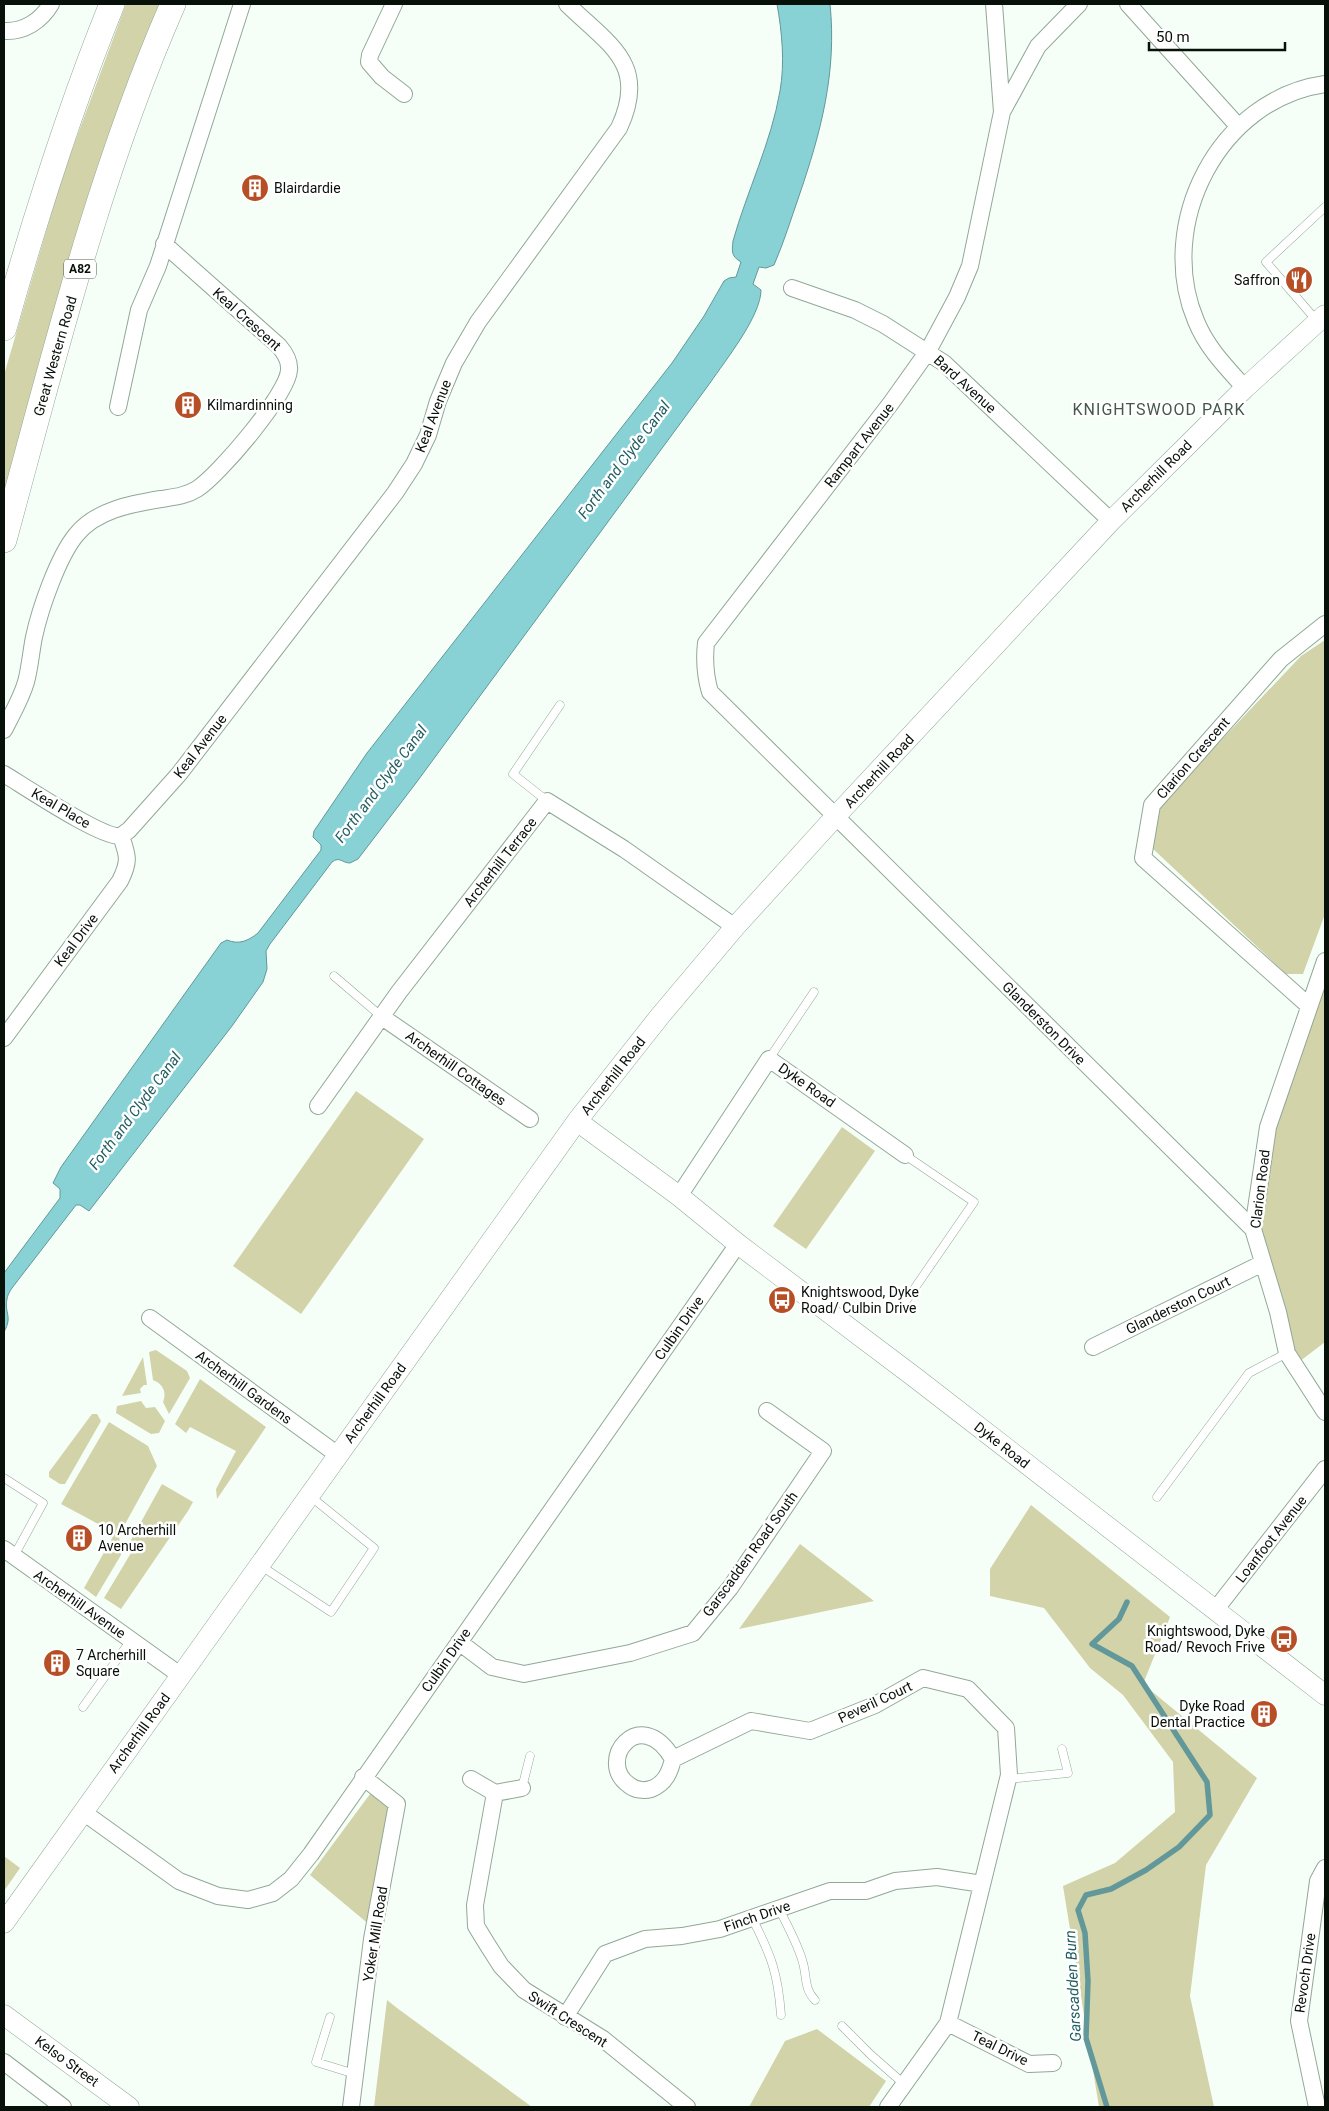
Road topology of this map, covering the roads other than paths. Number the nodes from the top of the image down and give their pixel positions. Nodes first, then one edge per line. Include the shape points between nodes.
1 (51, 4) edge
2 (112, 4) edge
3 (174, 4) edge
4 (242, 4) edge
5 (394, 4) edge
6 (567, 4) edge
7 (994, 4) edge
8 (1078, 4) edge
9 (1128, 4) edge
10 (4, 31) edge
11 (1325, 84) edge
12 (404, 94) dead end
13 (1002, 112) junction
14 (1238, 126) junction
15 (1325, 207) edge
16 (164, 244) junction
17 (792, 288) dead end
18 (1321, 318) edge
19 (4, 328) edge
20 (928, 351) junction
21 (1245, 388) junction
22 (118, 408) dead end
23 (1111, 521) junction
24 (4, 540) edge
25 (1325, 624) edge
26 (560, 705) dead end
27 (4, 730) edge
28 (4, 774) edge
29 (547, 801) junction
30 (836, 817) junction
31 (121, 836) junction
32 (735, 927) junction
33 (1325, 961) edge
34 (334, 976) dead end
35 (814, 992) dead end
36 (1309, 1006) junction
37 (382, 1017) junction
38 (4, 1038) edge
39 (769, 1059) junction
40 (318, 1106) dead end
41 (530, 1119) dead end
42 (577, 1121) junction
43 (905, 1155) joint
44 (679, 1196) junction
45 (1253, 1229) junction
46 (738, 1244) junction
47 (1263, 1263) junction
48 (901, 1308) dead end
49 (150, 1318) dead end
50 (1093, 1347) dead end
51 (1287, 1353) junction
52 (767, 1411) dead end
53 (1325, 1412) edge
54 (338, 1455) junction
55 (1325, 1469) edge
56 (4, 1478) edge
57 (310, 1495) junction
58 (1156, 1497) dead end
59 (9, 1553) edge
60 (260, 1565) junction
61 (1216, 1609) junction
62 (131, 1640) junction
63 (459, 1642) junction
64 (180, 1675) junction
65 (1325, 1695) edge
66 (83, 1707) dead end
67 (1062, 1749) dead end
68 (530, 1756) dead end
69 (673, 1759) dead end
70 (364, 1777) junction
71 (471, 1779) dead end
72 (1008, 1779) junction
73 (522, 1788) joint
74 (495, 1793) junction
75 (83, 1812) junction
76 (1325, 1868) edge
77 (982, 1884) junction
78 (779, 1908) junction
79 (752, 1918) junction
80 (4, 1923) edge
81 (815, 2000) dead end
82 (4, 2015) edge
83 (781, 2015) dead end
84 (330, 2017) dead end
85 (565, 2017) junction
86 (948, 2023) junction
87 (842, 2026) dead end
88 (4, 2062) edge
89 (1053, 2064) dead end
90 (355, 2074) junction
91 (904, 2084) junction
92 (63, 2107) edge
93 (130, 2107) edge
94 (351, 2107) edge
95 (686, 2107) edge
96 (888, 2107) edge
97 (1317, 2107) edge

1 - 10 street via 31,25
2 - 19 main road via 60,141
3 - 24 main road, Great Western Road / A82 via 105,185
4 - 16 street
5 - 12 street via 369,62
6 - 31 street, Keal Avenue via 622,57 630,90 627,110 619,128 478,322 454,363 428,436 395,493 179,774
7 - 13 street, Rampart Avenue
8 - 13 street via 1038,46
9 - 14 street
11 - 14 street via 1287,95
13 - 20 street, Rampart Avenue via 970,266
14 - 21 street via 1203,176 1186,224 1183,250 1188,297 1196,321 1216,356
15 - 18 lane via 1266,262
16 - 22 street via 140,310
16 - 27 street, Keal Crescent via 279,346 290,370 260,421 229,460 199,488 179,496 120,508 89,523 75,536 43,605 26,684
17 - 20 street, Bard Avenue via 855,310
18 - 21 street, Archerhill Road
20 - 23 street, Bard Avenue via 958,375
20 - 30 street, Rampart Avenue via 706,643 705,674 710,692
21 - 23 street, Archerhill Road
23 - 30 street, Archerhill Road
25 - 36 street, Clarion Crescent via 1281,659 1152,805 1143,858
26 - 29 lane via 513,774
28 - 31 street, Keal Place via 92,826
29 - 32 street via 624,849
29 - 37 street, Archerhill Terrace
30 - 32 street, Archerhill Road
30 - 45 street, Glanderston Drive
31 - 38 street, Keal Drive via 128,855 127,867 120,880
32 - 42 street, Archerhill Road
33 - 36 street, Clarion Road
34 - 37 lane
35 - 39 lane
36 - 45 street, Clarion Road via 1268,1127
37 - 40 street, Archerhill Terrace
37 - 41 street, Archerhill Cottages
39 - 43 street, Dyke Road
39 - 44 street, Dyke Road
42 - 44 street, Dyke Road
42 - 54 street, Archerhill Road
43 - 48 lane via 974,1202
44 - 46 street, Dyke Road
45 - 47 street, Clarion Road
46 - 61 street, Dyke Road
46 - 63 street, Culbin Drive
47 - 50 street, Glanderston Court
47 - 51 street, Clarion Road
49 - 54 street, Archerhill Gardens
51 - 53 street, Clarion Road
51 - 58 lane via 1249,1373
52 - 63 street, Garscadden Road South via 823,1451 730,1588 693,1633 630,1653 524,1674 492,1667
54 - 57 street, Archerhill Road
55 - 61 street, Loanfoot Avenue
56 - 59 lane via 43,1503
57 - 60 street, Archerhill Road
57 - 60 lane via 374,1548 331,1612
59 - 62 street, Archerhill Avenue
60 - 64 street, Archerhill Road
61 - 65 street, Dyke Road
62 - 64 street, Archerhill Avenue
62 - 66 lane
63 - 70 street, Culbin Drive
64 - 75 street, Archerhill Road
67 - 72 lane via 1068,1773
68 - 73 lane
69 - 72 street, Peveril Court via 751,1721 810,1731 875,1705 923,1678 968,1689 1006,1728
70 - 75 street, Culbin Drive via 291,1878 273,1893 248,1900 218,1896 178,1881
70 - 90 street, Yoker Mill Road via 397,1804 372,1939
71 - 74 street
72 - 77 street, Peveril Court
73 - 74 street
74 - 85 street, Swift Crescent via 475,1905 476,1926 501,1966 524,1990
75 - 80 street, Archerhill Road
76 - 97 street, Revoch Drive via 1318,1880 1298,2021
77 - 78 street, Finch Drive via 938,1877 896,1880 866,1891 830,1891
77 - 86 street, Peveril Court
78 - 79 street, Finch Drive
78 - 81 lane via 803,1963 805,1982
79 - 83 lane via 776,1972
79 - 85 street, Finch Drive via 720,1929 645,1939 605,1954
82 - 93 street, Kelso Street
84 - 90 lane via 316,2062
85 - 95 street, Swift Crescent via 603,2039
86 - 89 street, Teal Drive via 1029,2064
86 - 91 street
87 - 91 lane
88 - 92 street
90 - 94 street, Yoker Mill Road
91 - 96 street

